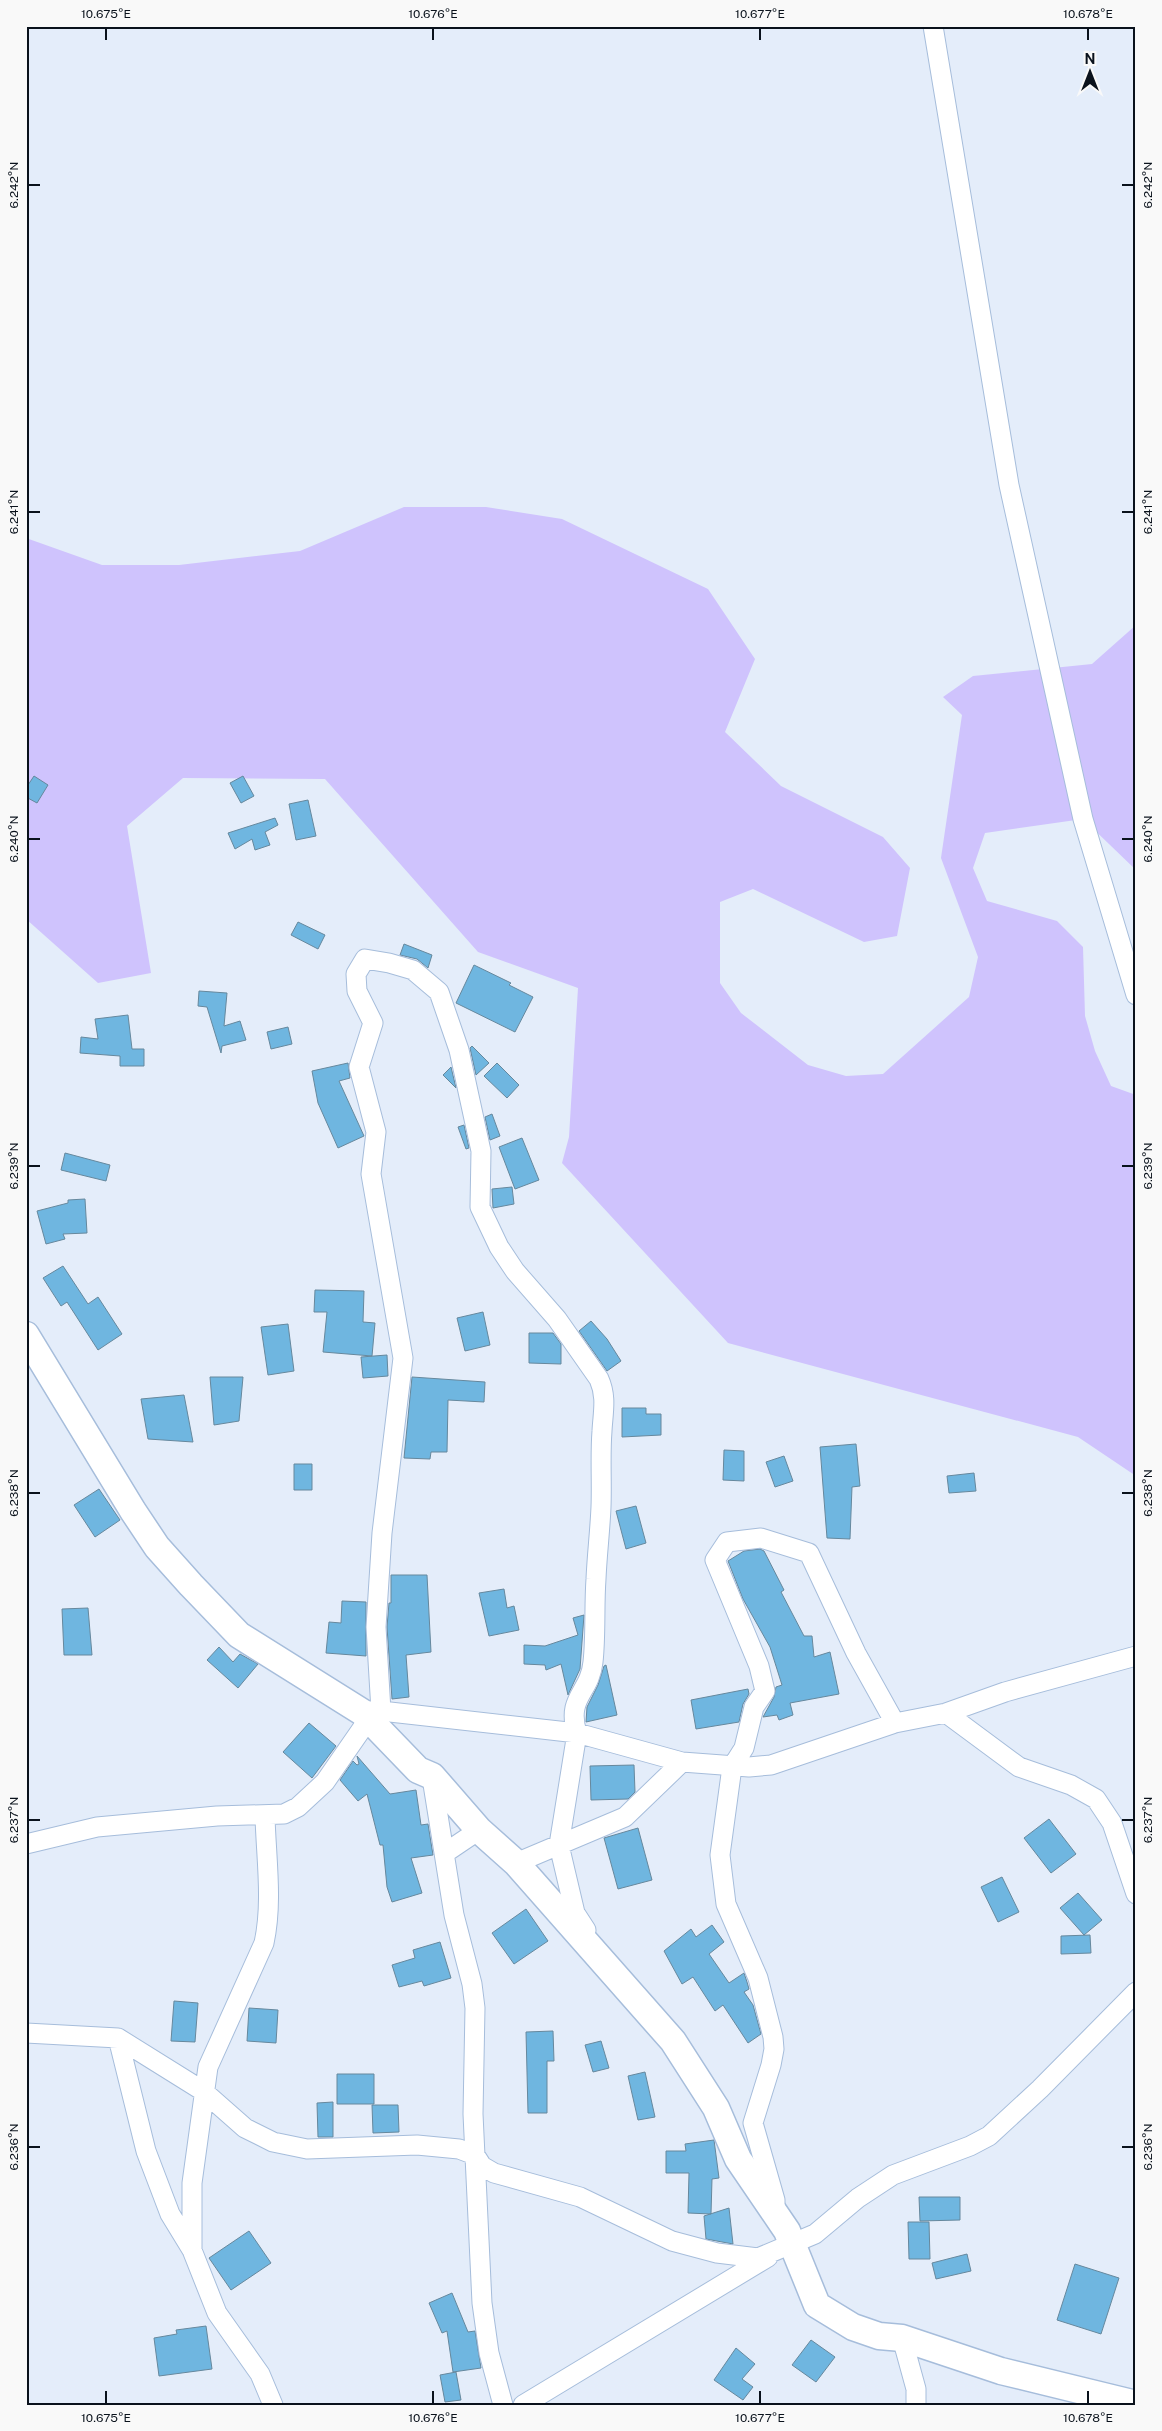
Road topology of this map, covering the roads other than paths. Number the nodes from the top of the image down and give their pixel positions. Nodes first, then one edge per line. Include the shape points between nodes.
1 (933, 26) edge
2 (1136, 996) edge
3 (26, 1335) edge
4 (1136, 1656) edge
5 (946, 1713) junction
6 (370, 1714) junction
7 (894, 1723) junction
8 (577, 1733) junction
9 (682, 1762) junction
10 (732, 1767) junction
11 (432, 1776) junction
12 (265, 1816) junction
13 (479, 1830) junction
14 (26, 1844) edge
15 (559, 1845) junction
16 (445, 1853) junction
17 (516, 1863) junction
18 (1136, 1894) edge
19 (609, 1967) junction
20 (1136, 1992) edge
21 (26, 2033) edge
22 (118, 2038) junction
23 (203, 2091) junction
24 (475, 2155) junction
25 (790, 2237) junction
26 (192, 2250) junction
27 (902, 2338) junction
28 (1136, 2404) edge
29 (273, 2405) edge
30 (503, 2405) edge
31 (523, 2405) edge
32 (916, 2405) edge

1 - 2 street via 1009,485 1083,819
3 - 6 main road via 133,1511 191,1586 239,1635
4 - 5 street via 1006,1692
5 - 7 street
5 - 18 street via 1019,1767 1071,1785 1096,1799 1112,1823
6 - 8 street
6 - 8 street via 382,1533 403,1358 371,1174 376,1132 359,1067 373,1023 357,991 356,974 365,959 413,970 439,992 459,1050 481,1151 480,1207 499,1247 515,1271 557,1319 604,1390 606,1407 602,1431 593,1662 572,1719
6 - 11 main road via 418,1770
6 - 12 street via 325,1782 298,1807 284,1814
7 - 10 street via 771,1765
7 - 10 street via 856,1653 810,1553 761,1538 727,1542 714,1560 759,1666 765,1691 754,1707 744,1748
8 - 9 street
8 - 15 street
9 - 10 street
9 - 15 street via 625,1817
10 - 25 street via 720,1855 722,1886 726,1904 758,1978 774,2037 772,2065 754,2132 775,2200 775,2213
11 - 13 main road
11 - 16 street
12 - 14 street via 218,1816 97,1828
12 - 23 street via 268,1880 265,1938 213,2053
13 - 16 street
13 - 17 main road
15 - 17 street
15 - 19 street via 576,1913
16 - 24 street via 454,1915 475,2008
17 - 19 main road
19 - 25 main road via 673,2041 696,2074 716,2108 738,2159
20 - 25 street via 989,2136 893,2175 858,2198 815,2234
21 - 22 street
22 - 23 street
22 - 26 street via 146,2151 170,2214
23 - 24 street via 245,2128 273,2142 307,2149 417,2145 459,2149
23 - 26 street via 192,2183
24 - 25 street via 482,2166 494,2173 580,2197 672,2242 716,2253 758,2258
24 - 30 street via 482,2303 489,2353
25 - 27 main road via 817,2305 853,2327 879,2336
25 - 31 street
26 - 29 street via 218,2313 260,2374
27 - 28 main road via 1001,2371
27 - 32 street via 916,2389

